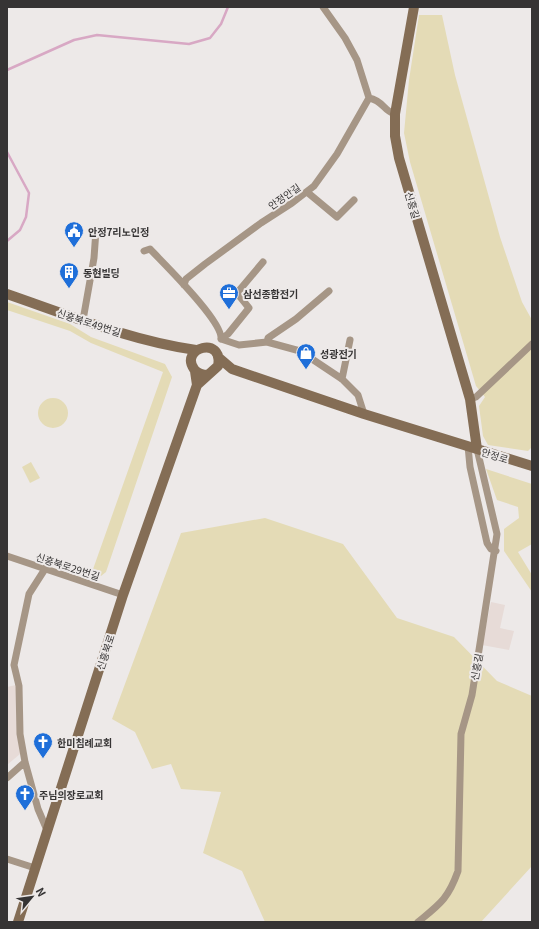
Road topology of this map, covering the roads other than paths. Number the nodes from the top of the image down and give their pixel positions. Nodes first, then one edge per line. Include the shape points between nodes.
1 (323, 7) edge
2 (414, 7) edge
3 (369, 98) junction
4 (395, 114) junction
5 (307, 192) junction
6 (354, 200) dead end
7 (96, 230) dead end
8 (144, 251) dead end
9 (263, 262) dead end
10 (184, 285) junction
11 (329, 291) dead end
12 (7, 294) edge
13 (83, 320) junction
14 (221, 338) junction
15 (350, 340) dead end
16 (267, 342) junction
17 (532, 344) edge
18 (172, 347) junction
19 (196, 350) junction
20 (216, 353) junction
21 (193, 367) junction
22 (232, 369) junction
23 (212, 372) junction
24 (342, 379) junction
25 (197, 385) junction
26 (470, 399) junction
27 (364, 414) junction
28 (472, 448) junction
29 (532, 466) edge
30 (496, 551) junction
31 (7, 556) edge
32 (45, 569) junction
33 (123, 595) junction
34 (25, 762) junction
35 (7, 778) edge
36 (47, 830) junction
37 (7, 859) edge
38 (35, 868) junction
39 (18, 922) edge
40 (418, 922) edge

1 - 3 street via 357,60
2 - 4 street, 신흥길
3 - 4 street via 381,102 388,111
3 - 5 street, 안정안길 via 337,154
4 - 26 street, 신흥길 via 399,158
5 - 6 street via 337,217
5 - 10 street, 안정안길 via 217,255 186,279
7 - 13 street via 94,258
8 - 10 street via 150,249
9 - 14 street via 237,293 250,308 228,334
10 - 14 street via 220,328
11 - 16 street via 296,319 268,338
12 - 13 street, 신흥북로49번길
13 - 18 street, 신흥북로49번길
14 - 16 street via 239,345
14 - 20 street
15 - 24 street
16 - 24 street via 300,351
17 - 26 street via 476,397
18 - 19 street
18 - 21 street
19 - 20 street via 204,347
19 - 21 street via 192,358
20 - 22 street
20 - 23 street via 219,362
21 - 23 street via 199,373
21 - 25 street
22 - 23 street
22 - 27 street, 안정로
23 - 25 street
24 - 27 street via 358,395
25 - 33 street, 신흥북로
26 - 28 street, 신흥길
27 - 28 street, 안정로
28 - 29 street, 안정로
28 - 30 street, 신흥길 via 497,534
28 - 30 street via 470,467 487,543
30 - 40 street, 신흥길 via 472,694 461,734 458,871 444,901
31 - 32 street, 신흥북로29번길
32 - 33 street, 신흥북로29번길
32 - 34 street via 29,594 14,665 19,686 20,734
33 - 36 street, 신흥북로
34 - 35 street
34 - 36 street via 38,809
36 - 38 street, 신흥북로
37 - 38 street
38 - 39 street, 신흥북로

